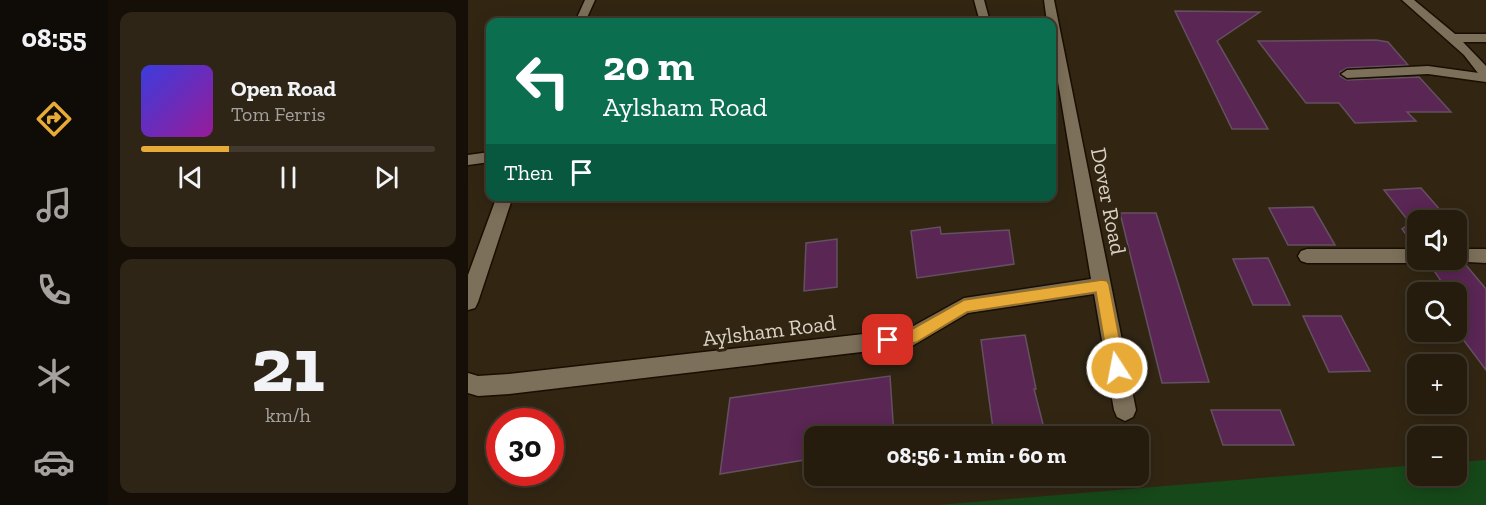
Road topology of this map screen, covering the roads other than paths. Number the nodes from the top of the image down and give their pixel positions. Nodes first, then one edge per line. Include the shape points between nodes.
1 (590, 0) edge
2 (979, 0) edge
3 (1049, 0) edge
4 (1407, 0) edge
5 (582, 18) edge
6 (983, 18) edge
7 (1051, 18) edge
8 (1453, 38) junction
9 (1486, 38) edge
10 (1056, 69) edge
11 (1347, 74) dead end
12 (1486, 76) edge
13 (486, 158) edge
14 (468, 160) edge
15 (504, 201) edge
16 (1307, 256) dead end
17 (1407, 256) edge
18 (1467, 256) edge
19 (1486, 256) edge
20 (1102, 285) junction
21 (468, 302) edge
22 (468, 383) edge
23 (1125, 410) dead end

1 - 5 street
2 - 6 street
3 - 7 street, Dover Road
4 - 8 street
8 - 9 street
8 - 12 street
10 - 20 street, Dover Road
11 - 12 street via 1428,70
13 - 14 street
15 - 21 street
16 - 17 street
18 - 19 street
20 - 22 street, Aylsham Road via 964,306 912,337 509,384
20 - 23 street, Dover Road

